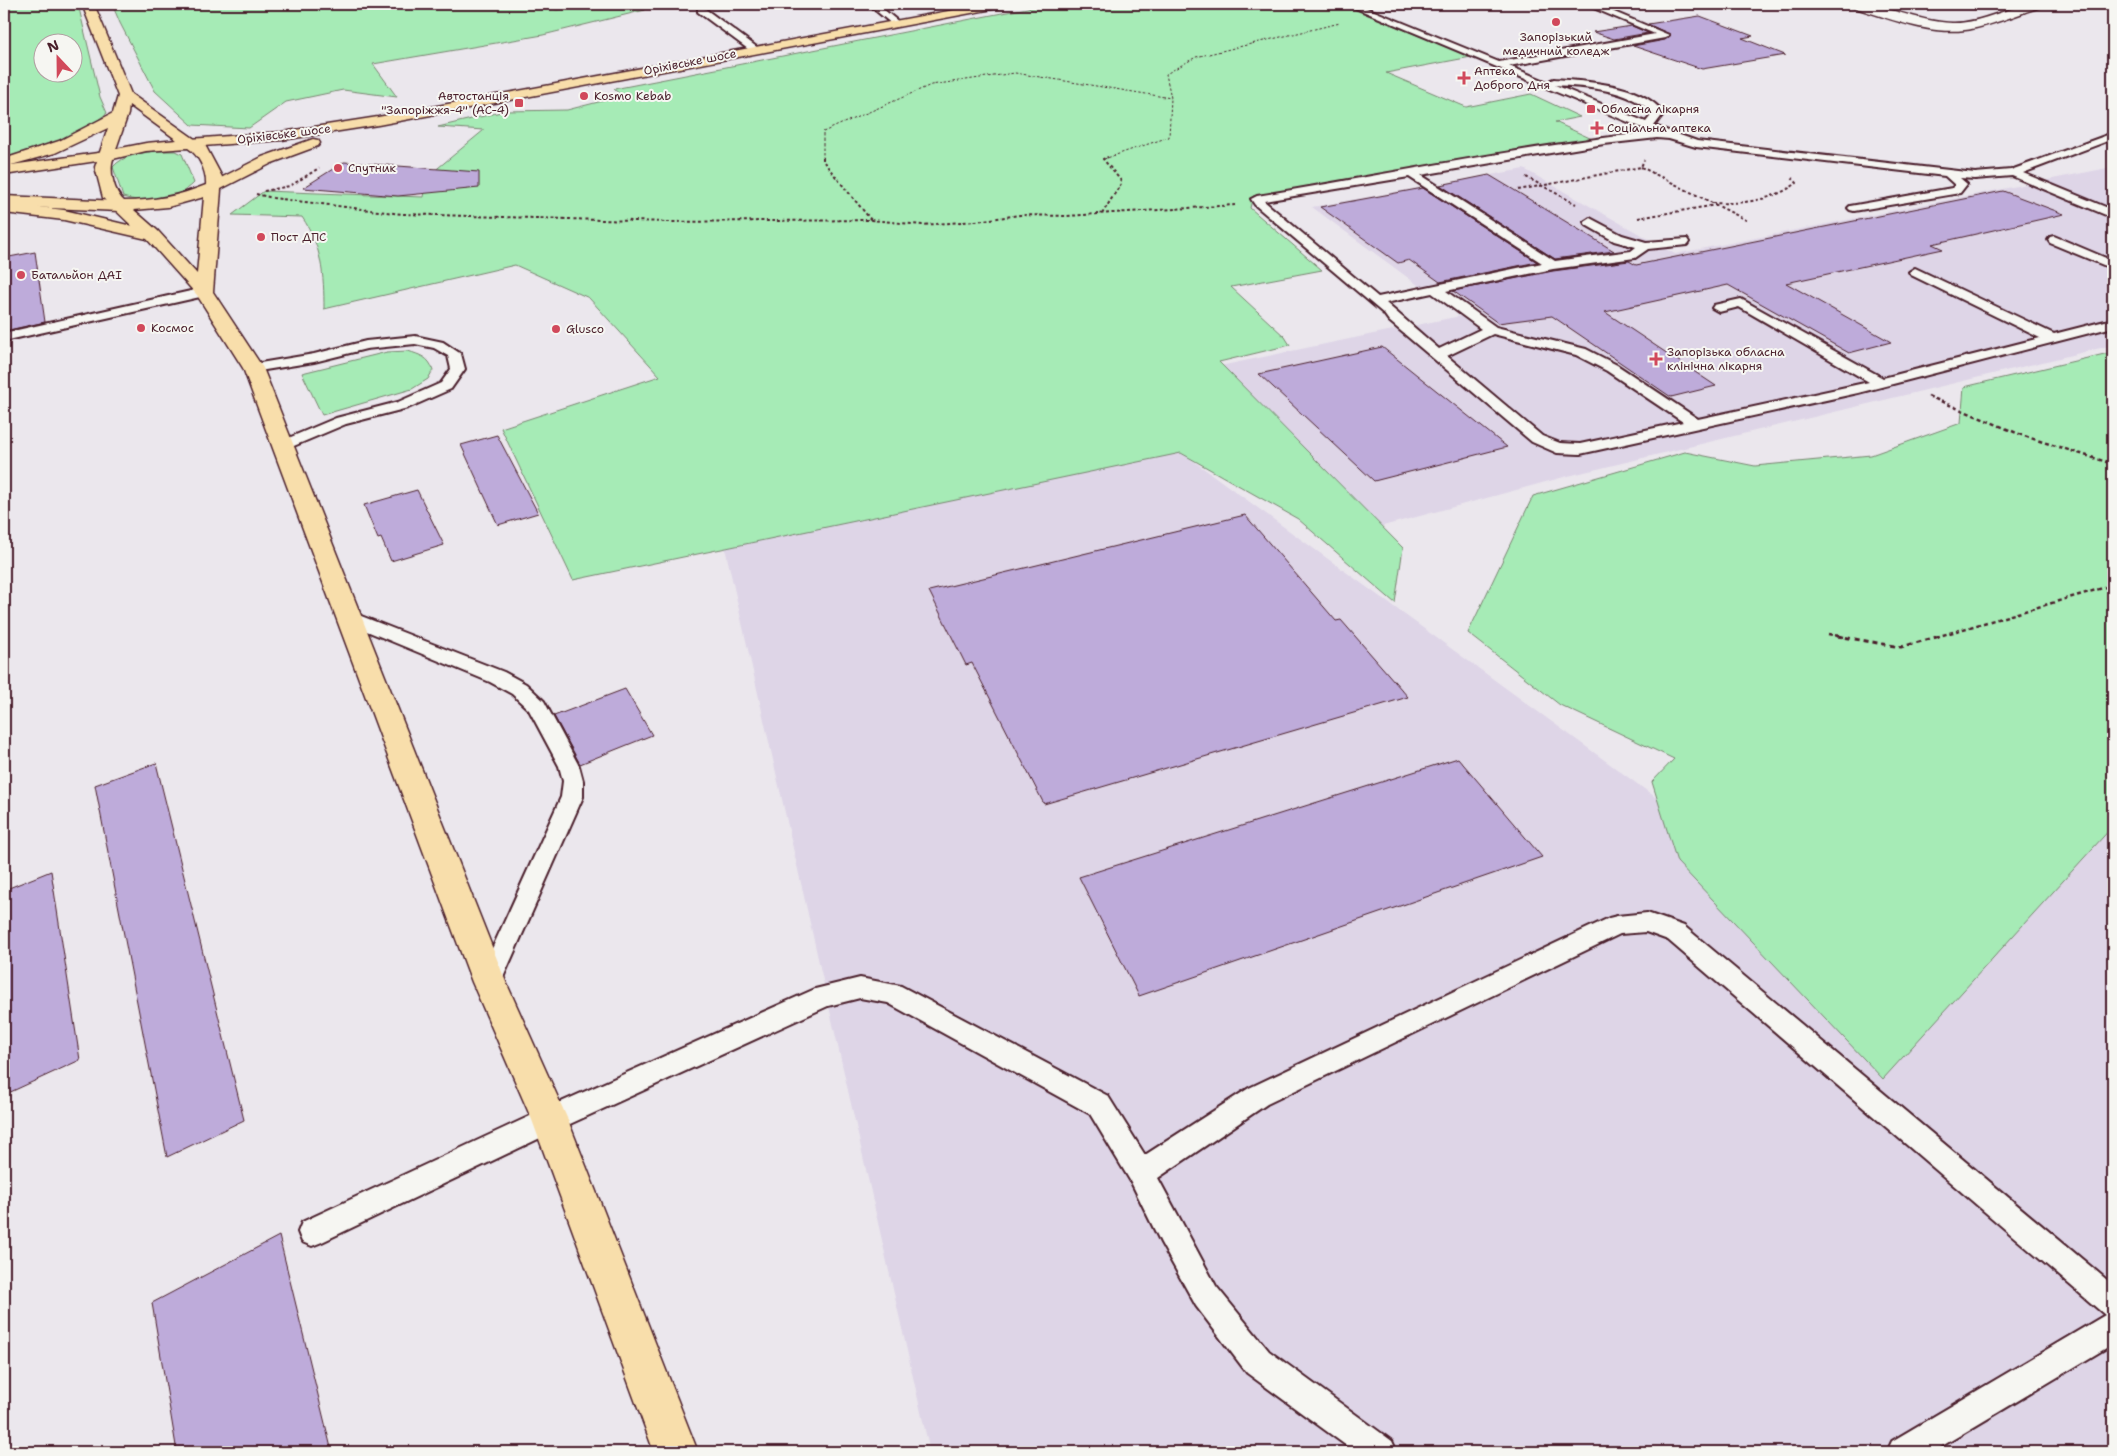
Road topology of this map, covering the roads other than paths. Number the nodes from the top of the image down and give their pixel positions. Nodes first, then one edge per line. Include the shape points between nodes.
1 (88, 4) edge
2 (872, 4) edge
3 (1003, 4) edge
4 (1350, 4) edge
5 (1588, 4) edge
6 (1853, 4) edge
7 (2039, 4) edge
8 (700, 10) dead end
9 (896, 23) junction
10 (755, 50) junction
11 (1499, 65) junction
12 (1534, 81) junction
13 (125, 96) junction
14 (121, 114) junction
15 (378, 121) junction
16 (1648, 126) junction
17 (1670, 136) junction
18 (2113, 136) edge
19 (190, 143) junction
20 (105, 156) junction
21 (4, 162) edge
22 (4, 171) edge
23 (1411, 173) junction
24 (1948, 173) junction
25 (2013, 173) junction
26 (214, 187) junction
27 (4, 201) edge
28 (119, 206) junction
29 (4, 208) edge
30 (1854, 208) dead end
31 (2113, 214) edge
32 (1590, 222) dead end
33 (152, 235) junction
34 (2054, 240) dead end
35 (1684, 242) dead end
36 (1645, 246) junction
37 (1553, 265) junction
38 (2113, 265) edge
39 (1914, 272) dead end
40 (1435, 289) junction
41 (204, 292) junction
42 (1374, 301) junction
43 (1719, 308) dead end
44 (2113, 323) edge
45 (1491, 330) junction
46 (4, 337) edge
47 (2053, 338) junction
48 (1438, 355) junction
49 (253, 368) junction
50 (1885, 382) junction
51 (1695, 424) junction
52 (284, 444) junction
53 (351, 618) junction
54 (489, 982) junction
55 (550, 1120) junction
56 (1142, 1173) junction
57 (312, 1232) dead end
58 (2113, 1304) edge
59 (2113, 1327) edge
60 (676, 1452) edge
61 (1381, 1452) edge
62 (1903, 1452) edge

1 - 13 main road
2 - 9 lane
3 - 9 main road, Оріхівське шосе
4 - 11 lane
5 - 11 lane via 1665,35
6 - 7 street via 1953,28
8 - 10 lane
9 - 10 main road, Оріхівське шосе
10 - 15 main road, Оріхівське шосе
11 - 12 lane
12 - 16 lane
12 - 16 lane via 1590,84 1648,102 1659,113
13 - 14 main road
13 - 19 main road
14 - 20 main road
14 - 21 main road via 95,131 57,147
15 - 19 main road, Оріхівське шосе via 282,136
15 - 26 main road, Оріхівське шосе via 267,160
16 - 17 lane
17 - 23 lane via 1604,141
17 - 24 lane via 1696,144 1754,152
18 - 25 lane
19 - 20 main road, Оріхівське шосе via 146,147
19 - 26 main road via 201,150 214,177
20 - 22 main road, Оріхівське шосе
20 - 28 main road via 103,167 111,198
23 - 37 lane
23 - 42 lane via 1257,199
24 - 25 lane via 1975,176
24 - 30 lane via 1961,184 1956,191
25 - 31 lane
26 - 28 main road, Оріхівське шосе via 191,198 169,203
26 - 41 main road
27 - 28 main road, Оріхівське шосе
28 - 33 main road
29 - 33 main road via 64,215
32 - 36 lane via 1618,238
33 - 41 main road
34 - 38 lane
35 - 36 lane
36 - 37 lane via 1635,254
37 - 40 lane
39 - 47 lane
40 - 42 lane
40 - 45 lane
41 - 46 lane
41 - 49 main road
42 - 48 lane
43 - 50 lane via 1741,303
44 - 47 lane
45 - 48 lane
45 - 51 lane via 1581,352 1620,373
47 - 50 lane
48 - 51 lane via 1537,440 1557,448 1580,449
49 - 52 main road
49 - 52 lane via 366,345 415,340 438,345 454,354 458,369 446,386 402,405 341,421
50 - 51 lane
52 - 53 main road
53 - 54 main road
53 - 54 lane via 519,689 536,706 569,766 573,781 572,797
54 - 55 main road
55 - 56 lane via 824,996 860,988 892,993 1099,1106
55 - 57 lane
55 - 60 main road
56 - 58 lane via 1258,1096 1616,925 1647,922 1676,933
56 - 61 lane via 1206,1296 1258,1362
59 - 62 lane

